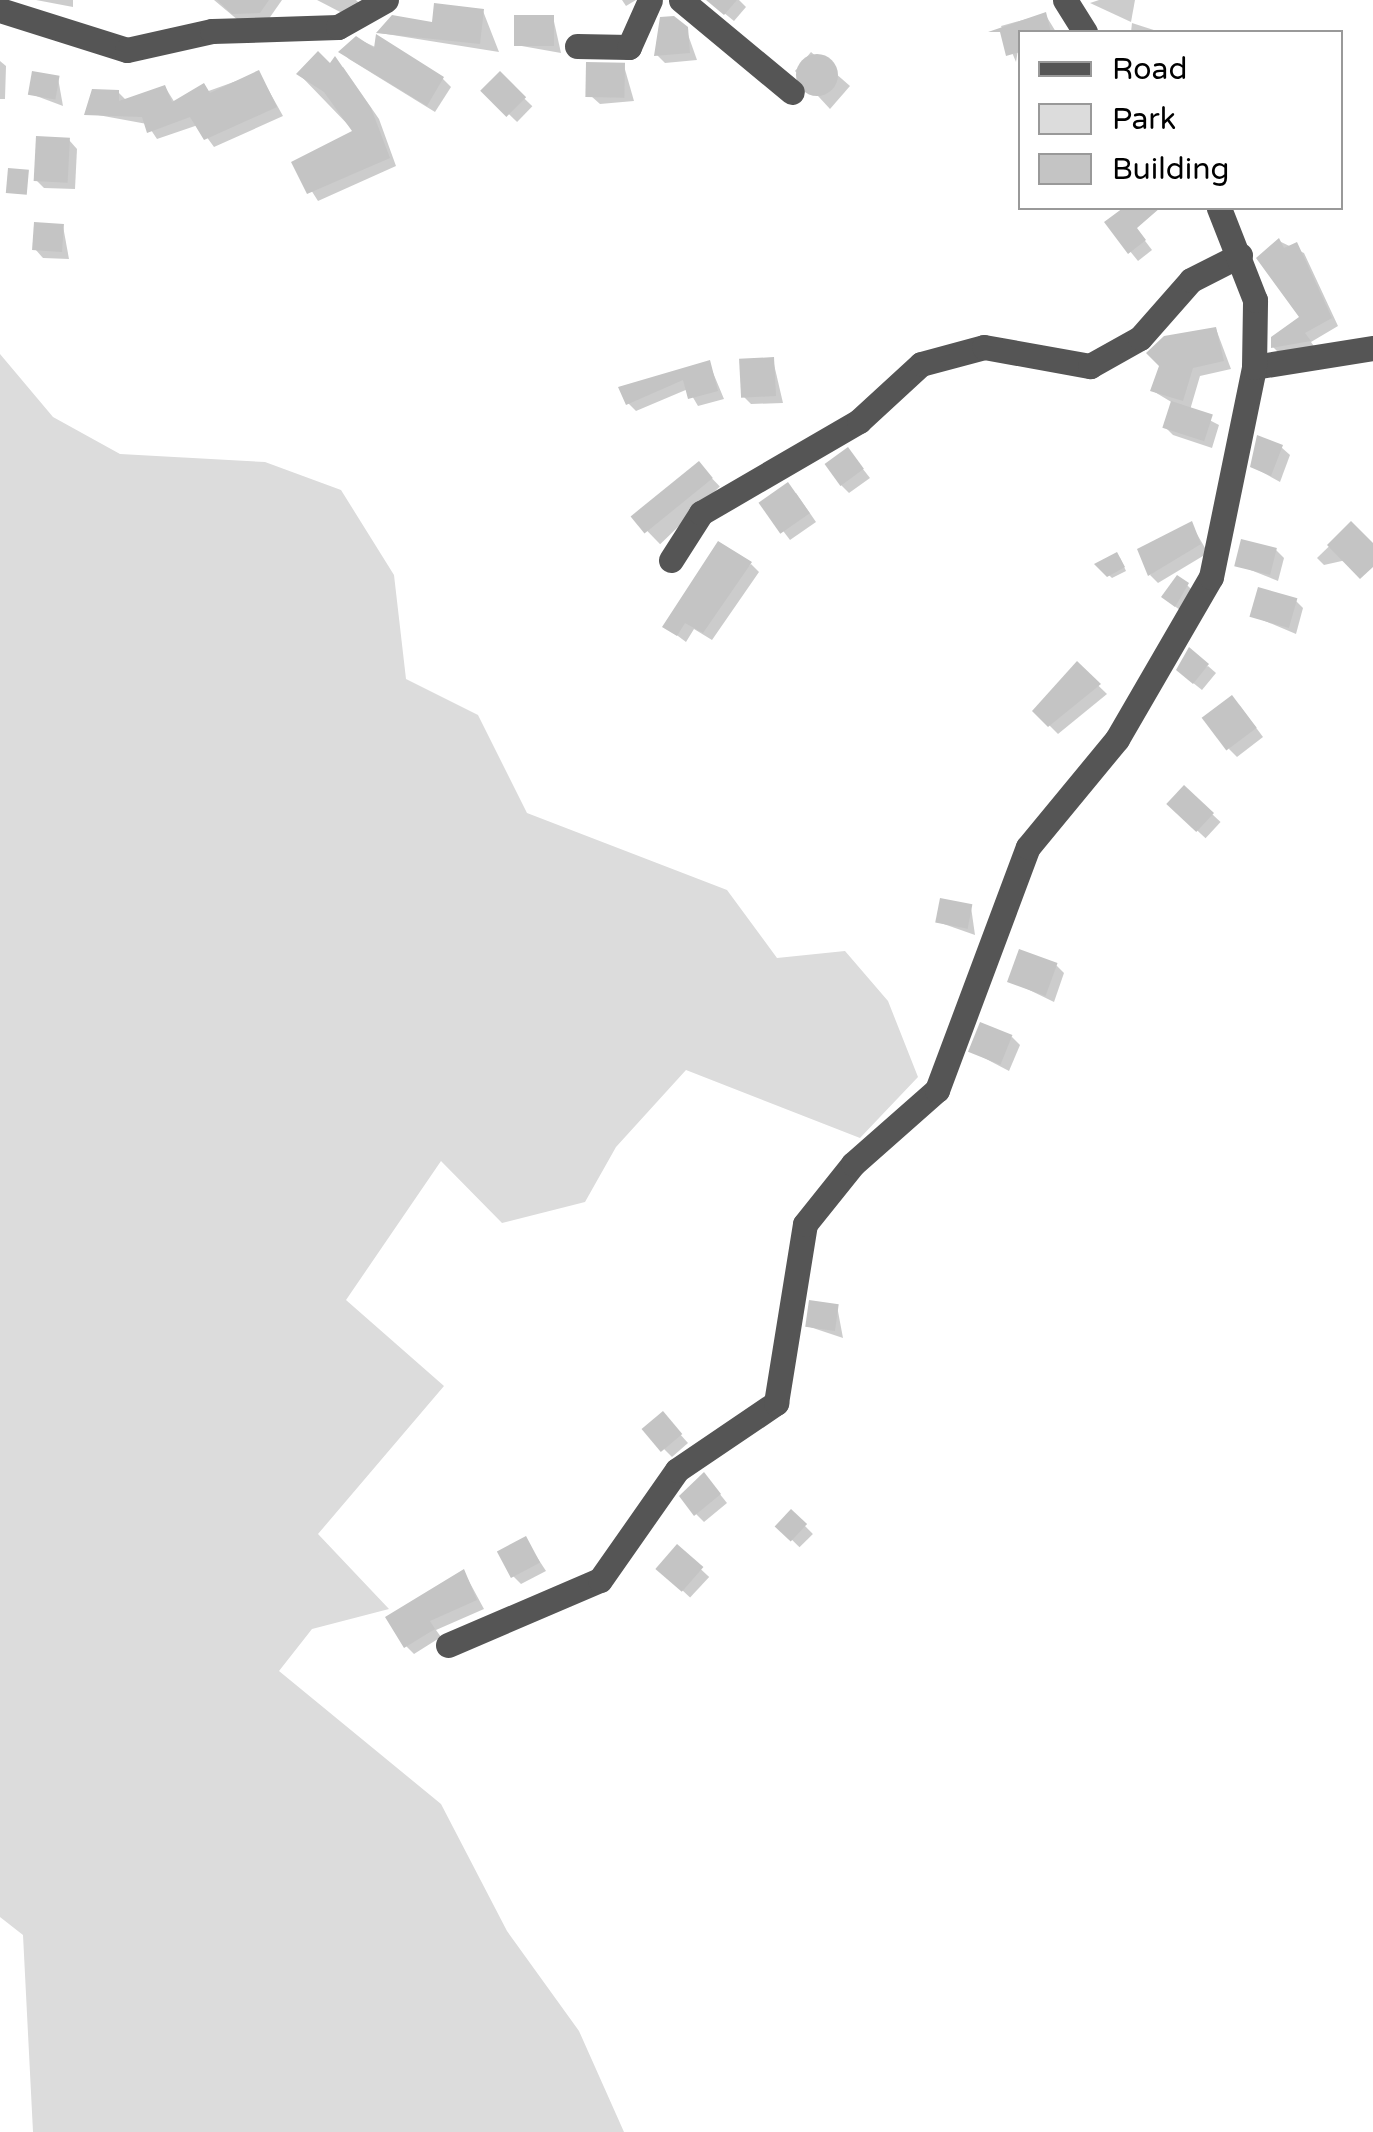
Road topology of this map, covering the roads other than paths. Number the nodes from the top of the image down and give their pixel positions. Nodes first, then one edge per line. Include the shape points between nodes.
1 (386, 0) edge
2 (650, 0) edge
3 (681, 0) edge
4 (1066, 0) edge
5 (0, 10) edge
6 (1084, 30) edge
7 (577, 46) dead end
8 (792, 92) dead end
9 (1220, 210) edge
10 (1240, 254) junction
11 (1373, 348) edge
12 (1254, 367) junction
13 (671, 560) dead end
14 (448, 1645) dead end

1 - 5 street via 338,28 212,31 126,50
2 - 7 street via 629,47
3 - 8 street
4 - 6 street
9 - 10 street
10 - 12 street via 1255,300
10 - 13 street via 1191,280 1140,338 1090,366 984,348 920,364 860,421 701,513
11 - 12 street
12 - 14 street via 1211,577 1116,739 1028,847 937,1090 853,1164 805,1224 776,1403 677,1470 600,1580

